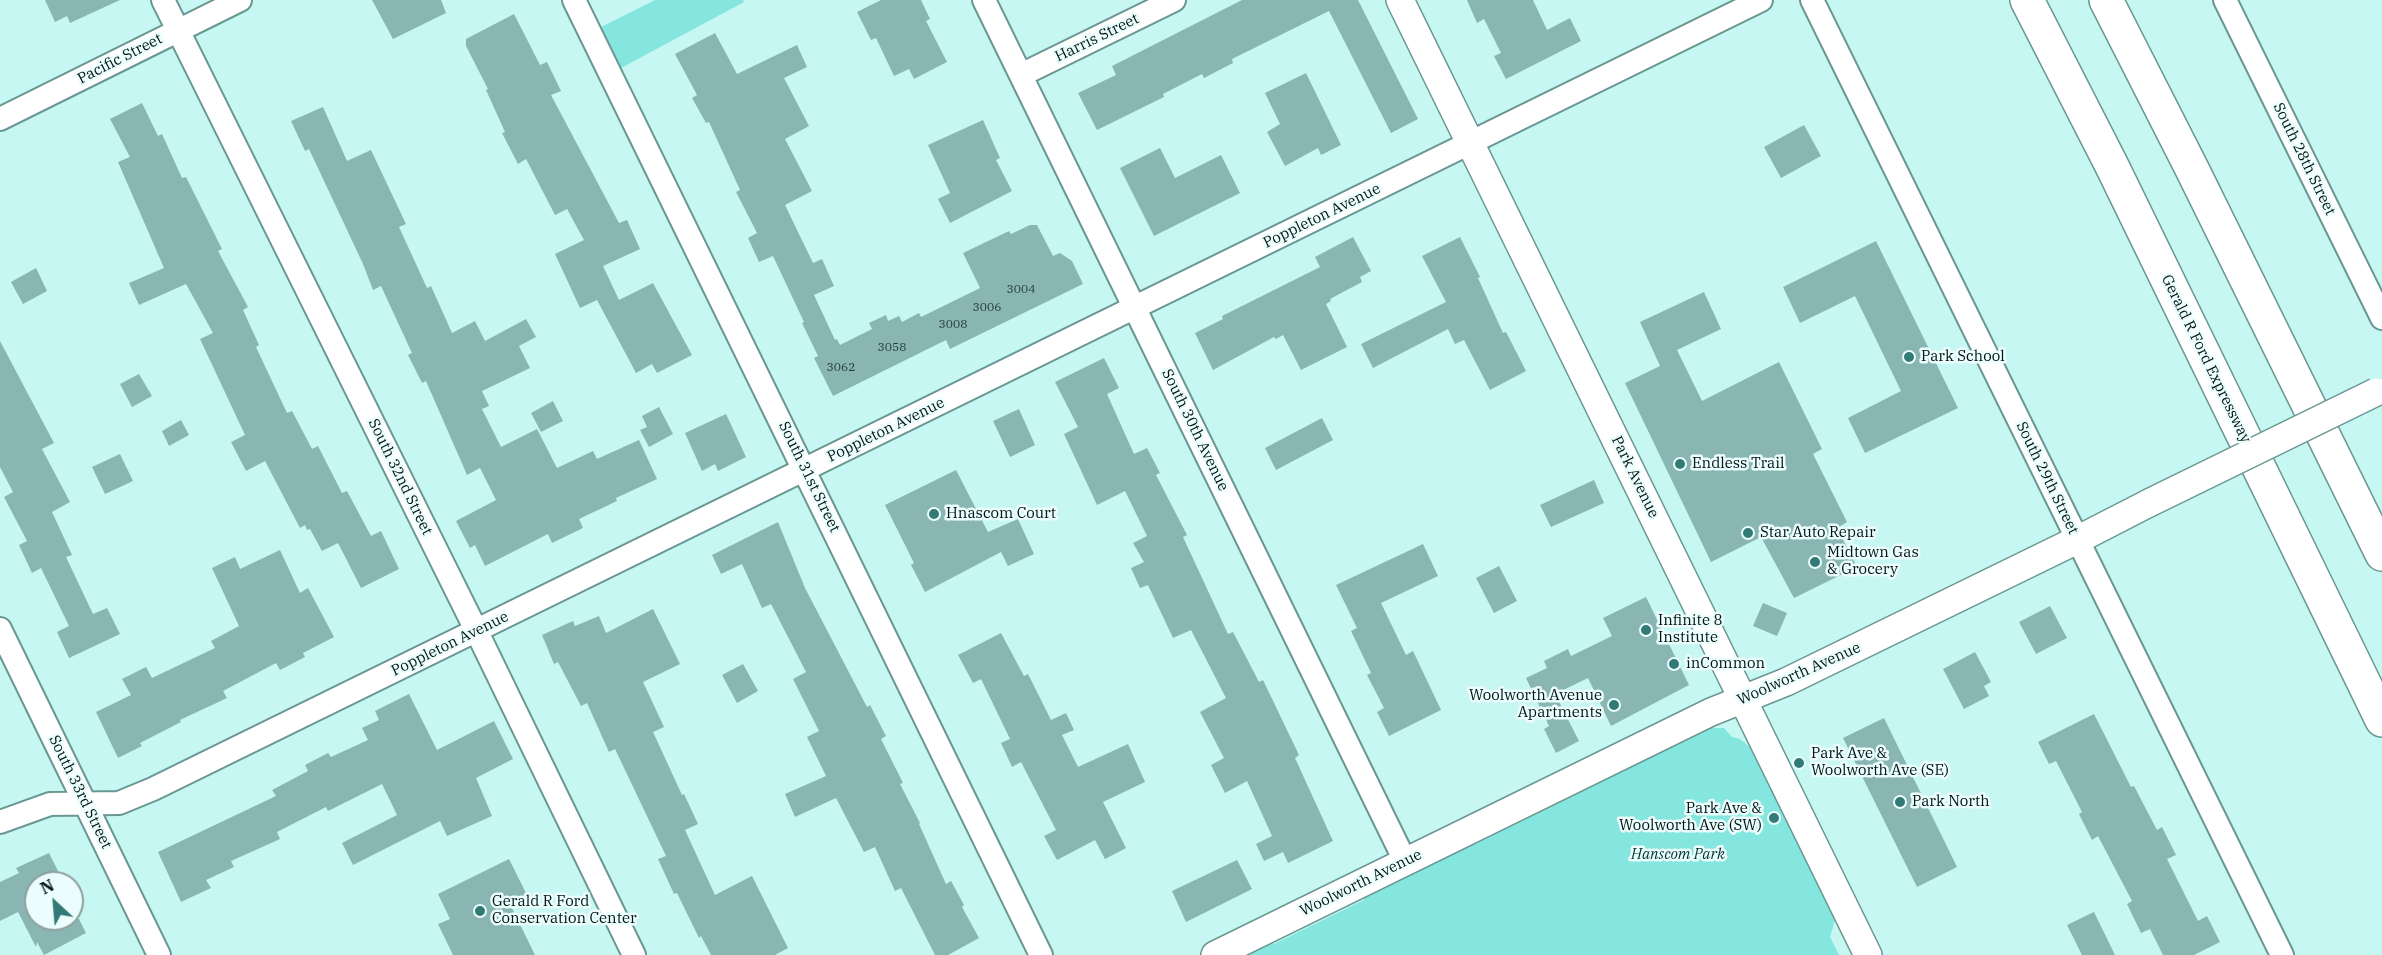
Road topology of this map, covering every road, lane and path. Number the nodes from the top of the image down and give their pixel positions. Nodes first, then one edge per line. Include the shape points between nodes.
1 (163, 0) edge
2 (240, 0) edge
3 (574, 0) edge
4 (984, 0) edge
5 (1174, 0) edge
6 (1400, 0) edge
7 (1761, 0) edge
8 (1812, 0) edge
9 (2026, 0) edge
10 (2106, 0) edge
11 (2225, 0) edge
12 (178, 31) junction
13 (1021, 75) junction
14 (0, 119) edge
15 (1470, 143) junction
16 (1135, 308) junction
17 (2382, 318) edge
18 (2379, 390) edge
19 (806, 469) junction
20 (2077, 540) junction
21 (2382, 554) edge
22 (0, 628) edge
23 (477, 632) junction
24 (1744, 699) junction
25 (2382, 720) edge
26 (85, 803) junction
27 (0, 822) edge
28 (1405, 861) junction
29 (159, 955) edge
30 (634, 955) edge
31 (1041, 955) edge
32 (1215, 955) edge
33 (1868, 955) edge
34 (2282, 955) edge

1 - 12 street, South 32nd Street
2 - 12 street, Pacific Street
3 - 19 street, South 31st Street
4 - 13 street, South 30th Avenue
5 - 13 street, Harris Street
6 - 15 street, Park Avenue
7 - 15 street, Poppleton Avenue
8 - 20 street, South 29th Street
9 - 25 highway, Gerald R Ford Expressway via 2112,166
10 - 21 highway
11 - 17 street, South 28th Street
12 - 14 street, Pacific Street
12 - 23 street, South 32nd Street
13 - 16 street, South 30th Avenue
15 - 16 street, Poppleton Avenue
15 - 24 street, Park Avenue
16 - 19 street, Poppleton Avenue
16 - 28 street, South 30th Avenue
18 - 20 street, Woolworth Avenue, bridge
19 - 23 street, Poppleton Avenue
19 - 31 street, South 31st Street
20 - 24 street, Woolworth Avenue
20 - 34 street, South 29th Street
22 - 26 street, South 33rd Street
23 - 26 street, Poppleton Avenue via 153,789 119,803
23 - 30 street, South 32nd Street
24 - 28 street, Woolworth Avenue
24 - 33 street, Park Avenue
26 - 27 street, Poppleton Avenue via 50,804
26 - 29 street, South 33rd Street
28 - 32 street, Woolworth Avenue

